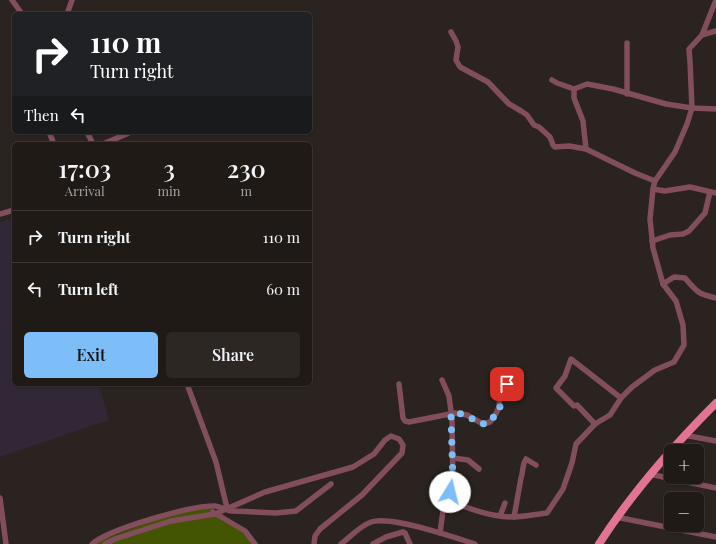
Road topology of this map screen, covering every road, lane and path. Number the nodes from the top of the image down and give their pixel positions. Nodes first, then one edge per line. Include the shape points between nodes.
1 (12, 0) edge
2 (72, 0) edge
3 (716, 0) edge
4 (21, 12) edge
5 (68, 12) edge
6 (716, 31) edge
7 (451, 32) dead end
8 (702, 35) junction
9 (627, 42) dead end
10 (552, 80) dead end
11 (574, 89) junction
12 (627, 94) junction
13 (692, 108) junction
14 (716, 109) edge
15 (126, 134) edge
16 (107, 142) edge
17 (586, 149) junction
18 (655, 181) junction
19 (653, 189) junction
20 (714, 192) edge
21 (12, 211) edge
22 (0, 214) edge
23 (652, 241) junction
24 (663, 284) junction
25 (716, 298) edge
26 (442, 380) dead end
27 (399, 384) dead end
28 (507, 384) dead end
29 (188, 386) edge
30 (621, 398) junction
31 (716, 403) edge
32 (451, 414) junction
33 (595, 424) junction
34 (684, 435) junction
35 (716, 441) edge
36 (453, 458) junction
37 (536, 464) dead end
38 (480, 469) dead end
39 (649, 474) junction
40 (330, 484) dead end
41 (716, 488) edge
42 (0, 498) edge
43 (447, 500) junction
44 (505, 503) dead end
45 (210, 507) junction
46 (227, 508) junction
47 (215, 514) junction
48 (500, 516) junction
49 (514, 517) junction
50 (616, 517) junction
51 (440, 533) junction
52 (716, 537) edge
53 (467, 543) edge
54 (6, 544) edge
55 (92, 544) edge
56 (105, 544) edge
57 (255, 544) edge
58 (314, 544) edge
59 (341, 544) edge
60 (373, 544) edge
61 (410, 544) edge
62 (475, 544) edge
63 (600, 544) edge

1 - 4 street
2 - 5 street
3 - 8 street
6 - 8 street
7 - 17 street via 458,47 456,60 460,67 488,82 509,104 527,115 534,125 550,137 555,148 569,146
8 - 13 street via 689,49
9 - 12 street
10 - 11 street
11 - 12 street via 587,84
11 - 17 street via 574,98 583,121
12 - 13 street
13 - 14 street
13 - 18 street via 674,152
15 - 16 street
17 - 18 street
18 - 19 street
19 - 20 street via 665,191 690,187
19 - 23 street via 650,219
20 - 23 street via 704,213 689,231
21 - 22 street
23 - 24 street
24 - 25 street via 674,277 685,278 702,295
24 - 30 street via 676,301 683,325 684,345 674,362 655,370
26 - 32 street via 449,396
27 - 32 street via 405,421
28 - 32 street via 499,389 500,408 490,422 483,424 467,415
29 - 46 street via 216,462
30 - 33 street via 610,415
30 - 33 street via 571,359 565,376 556,388
31 - 34 main road
32 - 36 street
33 - 49 street via 576,444 563,489 547,513
34 - 35 street
34 - 39 main road
36 - 38 street via 467,459
36 - 43 street via 453,485
37 - 49 street via 526,459 522,466
39 - 41 street
39 - 50 main road
40 - 46 street via 296,511 229,511
42 - 54 street
43 - 48 street via 473,510
43 - 51 street via 444,503
44 - 48 street
45 - 46 street
45 - 47 street
45 - 55 street via 168,514 109,534
46 - 47 street
46 - 58 street via 269,491 353,467 374,454 391,436 399,439 403,445 402,452 362,495 320,529 315,536
47 - 56 street via 171,521
47 - 57 street via 245,531
48 - 49 street
50 - 52 street
50 - 63 main road
51 - 53 street
51 - 59 street via 401,523 377,521 367,524
53 - 62 street
60 - 61 street via 386,536 403,532

